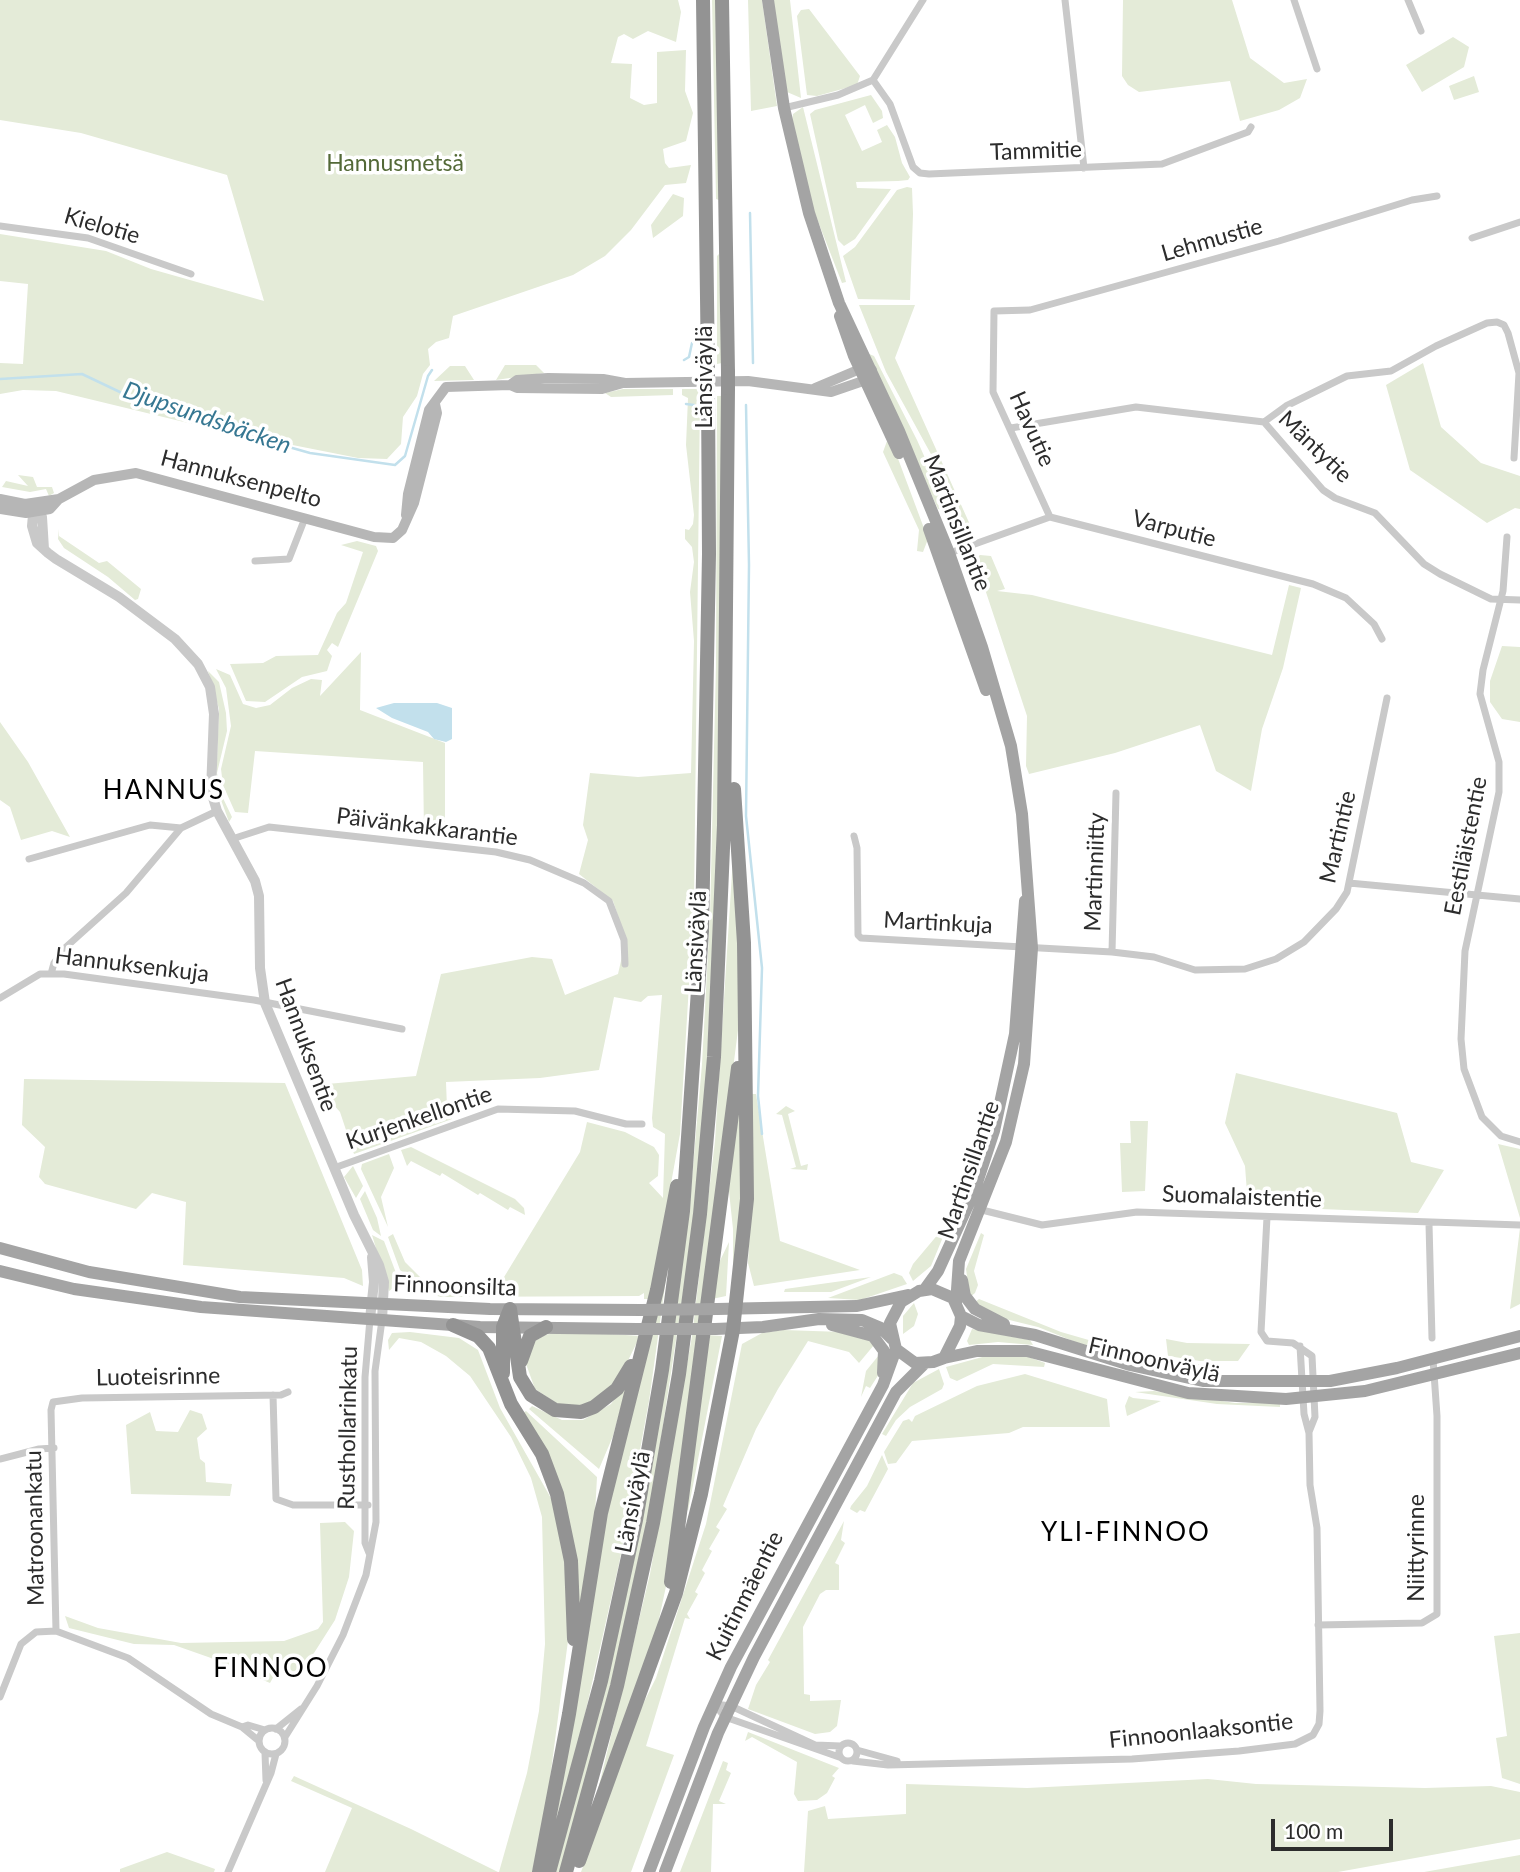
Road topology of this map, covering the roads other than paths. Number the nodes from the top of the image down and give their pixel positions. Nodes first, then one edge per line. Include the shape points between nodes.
1 (703, 0) edge
2 (722, 0) edge
3 (768, 0) edge
4 (923, 0) edge
5 (1065, 0) edge
6 (1294, 0) edge
7 (1409, 0) edge
8 (1421, 31) dead end
9 (1317, 69) dead end
10 (873, 80) junction
11 (785, 108) junction
12 (1251, 127) dead end
13 (1084, 169) junction
14 (1437, 196) dead end
15 (1520, 222) edge
16 (0, 226) edge
17 (1472, 238) dead end
18 (191, 274) dead end
19 (994, 311) joint
20 (866, 373) junction
21 (1264, 422) junction
22 (1518, 423) edge
23 (1010, 428) junction
24 (1514, 458) dead end
25 (0, 499) edge
26 (0, 509) edge
27 (35, 509) junction
28 (1050, 517) junction
29 (306, 518) junction
30 (1507, 537) dead end
31 (944, 555) junction
32 (255, 561) dead end
33 (1502, 600) junction
34 (1520, 600) edge
35 (727, 626) junction
36 (1382, 639) dead end
37 (1387, 698) dead end
38 (1116, 793) dead end
39 (217, 811) junction
40 (181, 828) junction
41 (854, 836) dead end
42 (232, 839) junction
43 (29, 859) dead end
44 (1349, 883) junction
45 (1476, 895) junction
46 (1520, 899) edge
47 (1027, 947) junction
48 (1112, 952) junction
49 (625, 964) dead end
50 (51, 974) junction
51 (0, 998) edge
52 (265, 1003) junction
53 (743, 1007) junction
54 (402, 1029) dead end
55 (694, 1057) junction
56 (642, 1124) dead end
57 (1520, 1142) edge
58 (334, 1168) junction
59 (967, 1206) junction
60 (981, 1210) junction
61 (1267, 1217) junction
62 (1429, 1224) junction
63 (1520, 1225) edge
64 (0, 1248) edge
65 (959, 1261) junction
66 (0, 1271) edge
67 (925, 1289) junction
68 (912, 1294) junction
69 (378, 1305) junction
70 (510, 1309) junction
71 (735, 1309) junction
72 (959, 1310) junction
73 (819, 1319) junction
74 (376, 1320) junction
75 (453, 1325) junction
76 (509, 1327) junction
77 (546, 1327) junction
78 (733, 1330) junction
79 (1017, 1331) junction
80 (1520, 1336) edge
81 (1432, 1338) dead end
82 (894, 1344) junction
83 (641, 1346) junction
84 (1520, 1353) edge
85 (944, 1358) junction
86 (1433, 1359) junction
87 (924, 1364) junction
88 (518, 1373) junction
89 (1435, 1375) junction
90 (1309, 1381) junction
91 (504, 1385) junction
92 (288, 1391) dead end
93 (877, 1394) junction
94 (273, 1395) junction
95 (1309, 1399) junction
96 (54, 1425) joint
97 (1309, 1433) junction
98 (54, 1448) junction
99 (0, 1459) edge
100 (366, 1505) junction
101 (377, 1506) junction
102 (369, 1553) junction
103 (1318, 1625) junction
104 (56, 1631) junction
105 (662, 1638) junction
106 (574, 1681) junction
107 (0, 1697) edge
108 (714, 1704) junction
109 (301, 1709) junction
110 (728, 1712) junction
111 (242, 1727) junction
112 (276, 1728) junction
113 (264, 1730) junction
114 (285, 1737) junction
115 (259, 1741) junction
116 (841, 1746) junction
117 (857, 1750) junction
118 (265, 1753) junction
119 (276, 1754) junction
120 (839, 1757) junction
121 (853, 1760) junction
122 (912, 1763) junction
123 (266, 1780) junction
124 (228, 1872) edge
125 (539, 1872) edge
126 (549, 1872) edge
127 (566, 1872) edge
128 (575, 1872) edge
129 (649, 1872) edge
130 (666, 1872) edge

1 - 55 highway, Länsiväylä, bridge via 706,712 702,931
2 - 35 highway, Länsiväylä, bridge
3 - 11 main road, Martinsillantie
4 - 10 street
5 - 13 street
6 - 9 street
7 - 8 street
10 - 11 street via 838,95
10 - 13 street, Tammitie via 890,104 910,159 920,173
11 - 20 main road, Martinsillantie via 809,213 842,324
12 - 13 street, Tammitie via 1162,164
14 - 19 street, Lehmustie via 1030,310
15 - 17 street
16 - 18 street, Kielotie via 88,238
19 - 23 street, Havutie via 993,392
20 - 29 main road, Hannuksenpelto via 815,388 748,381 625,383 548,378 517,380 510,385 449,386 429,410 408,493 406,522 398,535 381,539
20 - 31 main road, Martinsillantie
21 - 22 street via 1347,376 1391,371 1440,344 1497,322 1506,327 1517,364
21 - 23 street, Mäntytie via 1136,407
21 - 33 street, Mäntytie via 1323,490 1375,513 1424,564 1440,574
22 - 24 street
23 - 28 street, Havutie
25 - 27 main road
26 - 27 main road
27 - 29 main road, Hannuksenpelto via 50,509 94,480 136,473
27 - 39 street, Hannuksentie via 35,538 44,549 119,597 175,639 198,664 213,700 210,783
28 - 31 street
28 - 36 street, Varputie via 1313,584 1346,598 1374,624
29 - 32 street via 289,559
30 - 33 street, Eestiläistentie
31 - 47 main road, Martinsillantie via 1004,750 1013,766 1028,883
33 - 34 street, Mäntytie
33 - 45 street, Eestiläistentie via 1480,694 1501,777
35 - 53 highway via 733,660
35 - 127 highway, Länsiväylä via 713,1057 692,1275 666,1456 635,1610
37 - 44 street, Martintie
38 - 48 street, Martinniitty
39 - 40 street
39 - 42 street, Hannuksentie
40 - 43 street via 150,825
40 - 50 street via 126,893 66,947
41 - 47 street, Martinkuja via 858,848 858,935
42 - 49 street, Päivänkakkarantie via 269,827 496,852 558,869 609,901 624,940
42 - 52 street, Hannuksentie via 255,881
44 - 45 street
44 - 48 street, Martintie via 1321,927 1292,951 1266,963 1210,972
45 - 46 street
45 - 57 street, Eestiläistentie via 1465,951 1464,1069 1487,1125
47 - 48 street, Martintie
47 - 59 main road, Martinsillantie via 1004,1093
47 - 60 main road, Martinsillantie via 1024,1064 1006,1142
50 - 51 street, Hannuksenkuja via 28,978
50 - 52 street, Hannuksenkuja
52 - 54 street, Hannuksenkuja
52 - 58 street, Hannuksentie
53 - 71 highway via 747,1199
53 - 105 highway
55 - 83 highway via 678,1182
55 - 126 highway, Länsiväylä via 683,1211 636,1520 601,1681
56 - 58 street, Kurjenkellontie via 575,1111 498,1109
58 - 69 street, Hannuksentie via 384,1282
59 - 60 street, Suomalaistentie
59 - 67 main road, Martinsillantie
60 - 61 street, Suomalaistentie via 1042,1225 1137,1212
60 - 65 main road, Martinsillantie
61 - 62 street, Suomalaistentie
61 - 90 street, Finnoonlaaksontie via 1261,1332 1267,1341 1300,1346
62 - 63 street, Suomalaistentie
62 - 81 street
64 - 69 main road, Finnoonsilta via 89,1272 203,1293
65 - 72 main road, Martinsillantie
65 - 79 main road via 970,1304 980,1314
66 - 74 main road, Finnoonsilta via 74,1289 201,1307
67 - 68 main road
67 - 72 main road via 947,1294
68 - 71 main road, Finnoonsilta via 857,1306
68 - 82 main road via 892,1317
69 - 70 main road, Finnoonsilta
69 - 74 street, Hannuksentie
70 - 71 main road, Finnoonsilta, bridge
70 - 76 highway
71 - 78 highway
72 - 79 main road, Finnoonväylä via 979,1325
72 - 85 main road via 958,1334
73 - 78 main road, Finnoonsilta
73 - 82 main road, Finnoonsilta via 869,1322
73 - 93 main road via 867,1333 881,1345 885,1358
74 - 75 main road, Finnoonsilta
74 - 100 street, Rusthollarinkatu via 365,1377
74 - 101 street, Rusthollarinkatu
75 - 76 main road, Finnoonsilta
75 - 91 highway via 485,1342
76 - 77 main road, Finnoonsilta
76 - 88 highway
76 - 91 highway
77 - 78 main road, Finnoonsilta, bridge
77 - 88 highway via 526,1340
78 - 105 highway via 692,1534
79 - 90 main road, Finnoonväylä via 1203,1381
80 - 86 main road, Finnoonväylä
82 - 87 main road via 909,1360
82 - 93 main road, Kuitinmäentie
83 - 88 highway via 617,1389 581,1412 566,1413 542,1404 525,1389
83 - 106 highway via 601,1513
84 - 89 main road, Finnoonväylä
85 - 87 main road
85 - 95 main road, Finnoonväylä via 977,1351 1027,1350 1188,1393
86 - 89 street, Niittyrinne
86 - 90 main road, Finnoonväylä via 1370,1374
87 - 110 main road, Kuitinmäentie via 905,1380 891,1402
89 - 95 main road, Finnoonväylä
89 - 103 street, Niittyrinne via 1437,1614 1422,1623
90 - 95 street, Finnoonlaaksontie
90 - 95 street, Finnoonlaaksontie
91 - 106 highway via 542,1454 563,1514 572,1577
92 - 94 street, Luoteisrinne
93 - 108 main road, Kuitinmäentie
94 - 96 street, Luoteisrinne via 64,1399 52,1404
94 - 100 street via 276,1499 293,1506
95 - 97 street, Finnoonlaaksontie
95 - 97 street, Finnoonlaaksontie via 1315,1418
96 - 98 street, Matroonankatu
97 - 103 street, Finnoonlaaksontie via 1317,1528
98 - 99 street
98 - 104 street, Matroonankatu
100 - 101 street
100 - 102 street, Rusthollarinkatu
101 - 102 street, Rusthollarinkatu
102 - 109 street, Rusthollarinkatu via 354,1610
103 - 122 street, Finnoonlaaksontie via 1320,1718 1317,1731 1301,1742 1132,1759
104 - 107 street via 36,1632 22,1644
104 - 111 street via 128,1658 200,1709
105 - 128 highway
106 - 125 highway
108 - 110 street
108 - 129 main road, Kuitinmäentie
109 - 112 street, Rusthollarinkatu
109 - 114 street, Rusthollarinkatu
110 - 116 street via 815,1745
110 - 120 street
110 - 130 main road, Kuitinmäentie
111 - 113 street
111 - 115 street
112 - 113 street
112 - 114 street
113 - 115 street
114 - 119 street via 284,1748
115 - 118 street
116 - 117 street via 851,1744
116 - 120 street
117 - 121 street
117 - 122 street, Finnoonlaaksontie
118 - 119 street
118 - 123 street
119 - 123 street
120 - 121 street via 845,1762
121 - 122 street, Finnoonlaaksontie
123 - 124 street

